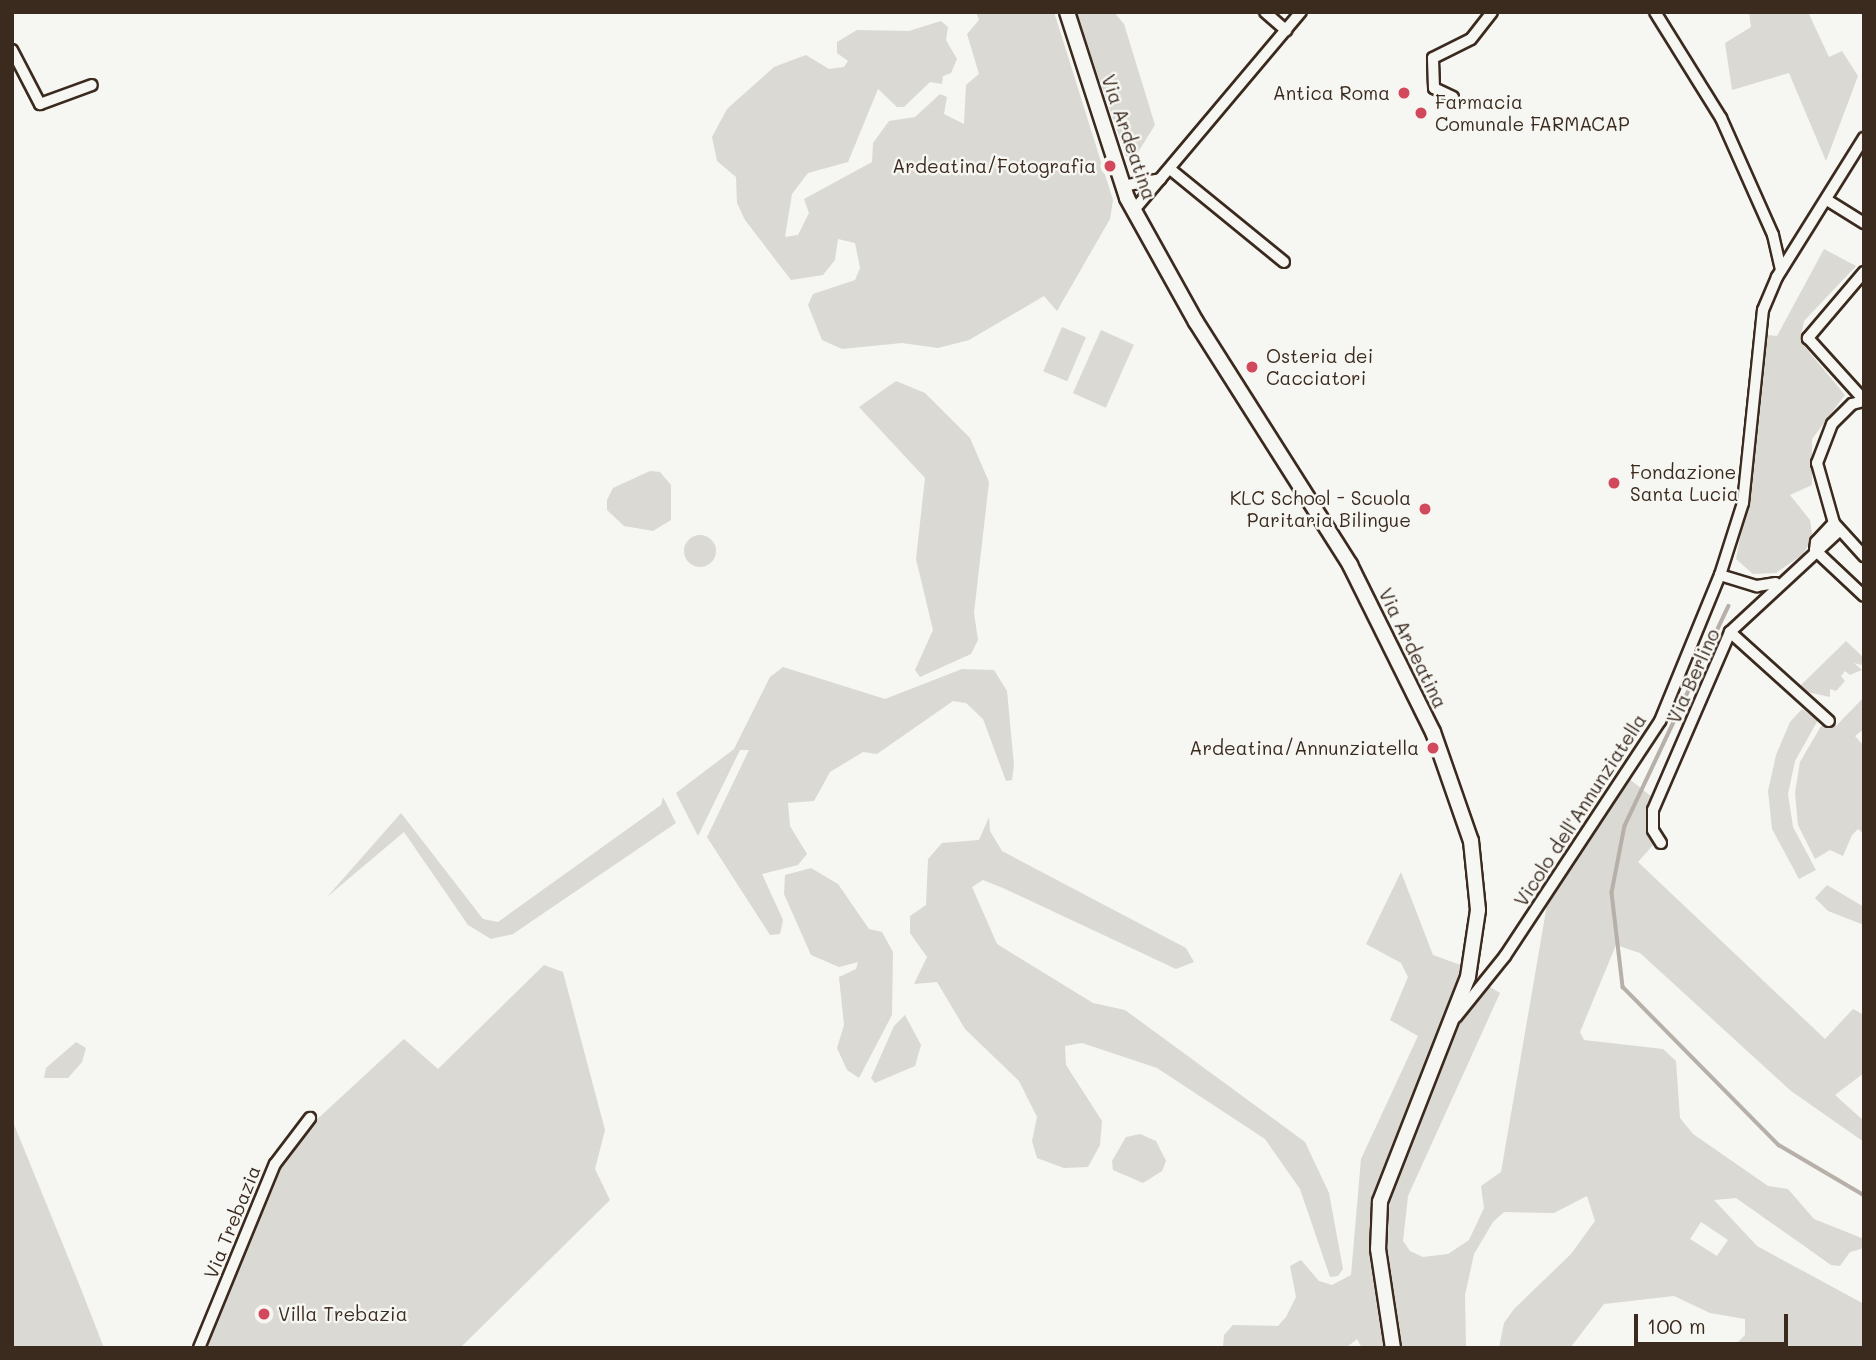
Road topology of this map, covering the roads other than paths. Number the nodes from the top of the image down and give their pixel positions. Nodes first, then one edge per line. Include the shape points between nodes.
1 (1067, 12) edge
2 (1265, 12) edge
3 (1301, 12) edge
4 (1492, 12) edge
5 (1655, 12) edge
6 (1286, 30) junction
7 (12, 50) edge
8 (92, 85) dead end
9 (1453, 97) dead end
10 (1864, 138) edge
11 (1170, 169) junction
12 (1160, 179) junction
13 (1122, 186) junction
14 (1828, 201) junction
15 (1133, 210) junction
16 (1864, 223) edge
17 (1284, 262) dead end
18 (1781, 270) junction
19 (1864, 272) edge
20 (1864, 401) edge
21 (1836, 527) junction
22 (1815, 550) junction
23 (1864, 556) edge
24 (1720, 575) junction
25 (1776, 583) junction
26 (1864, 596) edge
27 (1730, 632) junction
28 (1829, 721) dead end
29 (1661, 843) dead end
30 (1455, 1018) junction
31 (310, 1118) dead end
32 (200, 1348) edge
33 (1393, 1348) edge

1 - 13 main road, Via Ardeatina
2 - 6 street
3 - 6 street
4 - 9 street via 1471,39 1433,58 1434,88
5 - 18 street via 1721,118 1770,225
6 - 11 street
7 - 8 street via 40,104
10 - 14 street, Vicolo dell'Annunziatella
11 - 12 street
11 - 17 street
12 - 13 street
12 - 15 street
13 - 15 main road, Via Ardeatina
14 - 16 street
14 - 18 street, Vicolo dell'Annunziatella
15 - 30 main road, Via Ardeatina via 1196,322 1350,565 1433,732 1466,820 1475,862 1475,941
18 - 24 street, Vicolo dell'Annunziatella via 1759,327 1745,487
19 - 20 street via 1808,338
20 - 21 street via 1852,404 1832,424 1817,458
21 - 22 street, Via Berlino via 1816,542
21 - 23 street
22 - 25 street, Via Berlino
22 - 26 street
24 - 25 street via 1757,586
24 - 30 street, Vicolo dell'Annunziatella via 1649,740 1505,956
25 - 27 street, Via Berlino
27 - 28 street
27 - 29 street, Via Berlino via 1653,810 1653,830
30 - 33 main road, Via Ardeatina via 1415,1105 1380,1202 1378,1249
31 - 32 street, Via Trebazia via 275,1164

